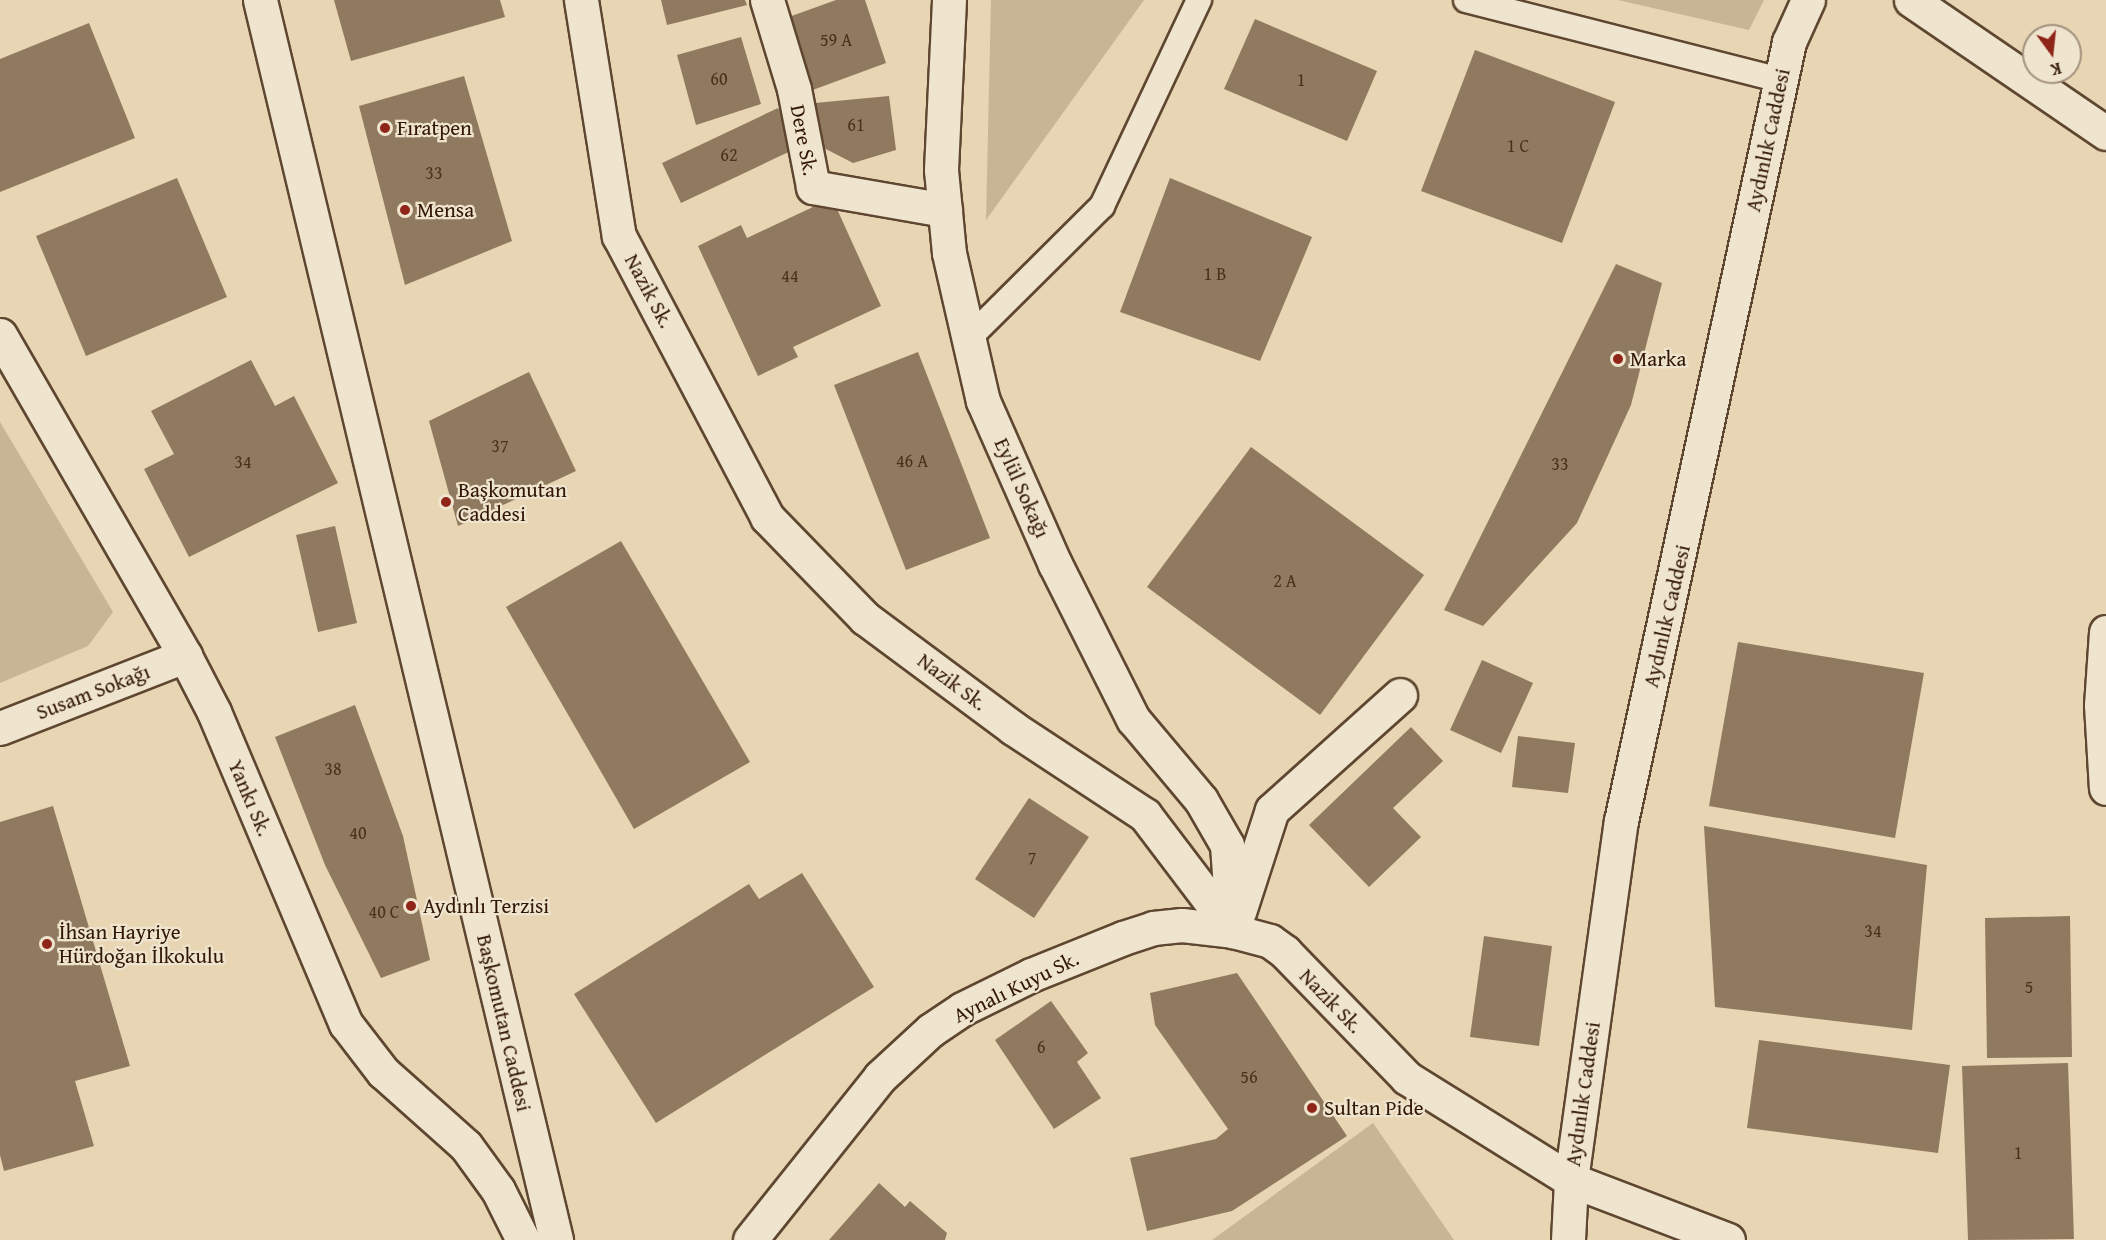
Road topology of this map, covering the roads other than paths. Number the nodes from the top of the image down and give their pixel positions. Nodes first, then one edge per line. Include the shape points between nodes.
1 (260, 0) edge
2 (581, 0) edge
3 (767, 0) edge
4 (949, 0) edge
5 (1199, 0) edge
6 (1466, 0) edge
7 (1808, 0) edge
8 (1911, 0) edge
9 (1781, 80) junction
10 (2106, 133) edge
11 (945, 210) junction
12 (0, 335) edge
13 (969, 339) junction
14 (2106, 632) edge
15 (185, 656) junction
16 (1400, 695) dead end
17 (0, 728) edge
18 (2106, 788) edge
19 (1233, 931) junction
20 (1571, 1180) junction
21 (523, 1240) edge
22 (556, 1240) edge
23 (750, 1240) edge
24 (1568, 1240) edge
25 (1728, 1240) edge

1 - 22 street, Başkomutan Caddesi
2 - 19 street, Nazik Sk. via 619,236 767,517 865,618 1013,728 1145,815
3 - 11 street, Dere Sk. via 794,89 813,187
4 - 11 street, Eylül Sokağı via 941,170
5 - 13 lane via 1102,206
6 - 9 lane
7 - 9 street, Aydınlık Caddesi via 1789,42
8 - 10 street
9 - 20 street, Aydınlık Caddesi via 1621,821
11 - 13 street, Eylül Sokağı via 949,253
12 - 15 street, Yankı Sk.
13 - 19 street, Eylül Sokağı via 983,401 1055,564 1133,719 1201,800 1227,844
14 - 18 street via 2101,705
15 - 17 street, Susam Sokağı
15 - 21 street, Yankı Sk. via 214,712 346,1024 383,1072 466,1146 498,1190
16 - 19 street via 1272,810
19 - 20 street, Nazik Sk. via 1270,941 1285,952 1407,1078
19 - 23 street, Aynalı Kuyu Sk. via 1182,925 1153,928 1031,975 962,1009 903,1052 880,1077
20 - 24 street, Aydınlık Caddesi
20 - 25 street, Nazik Sk.

